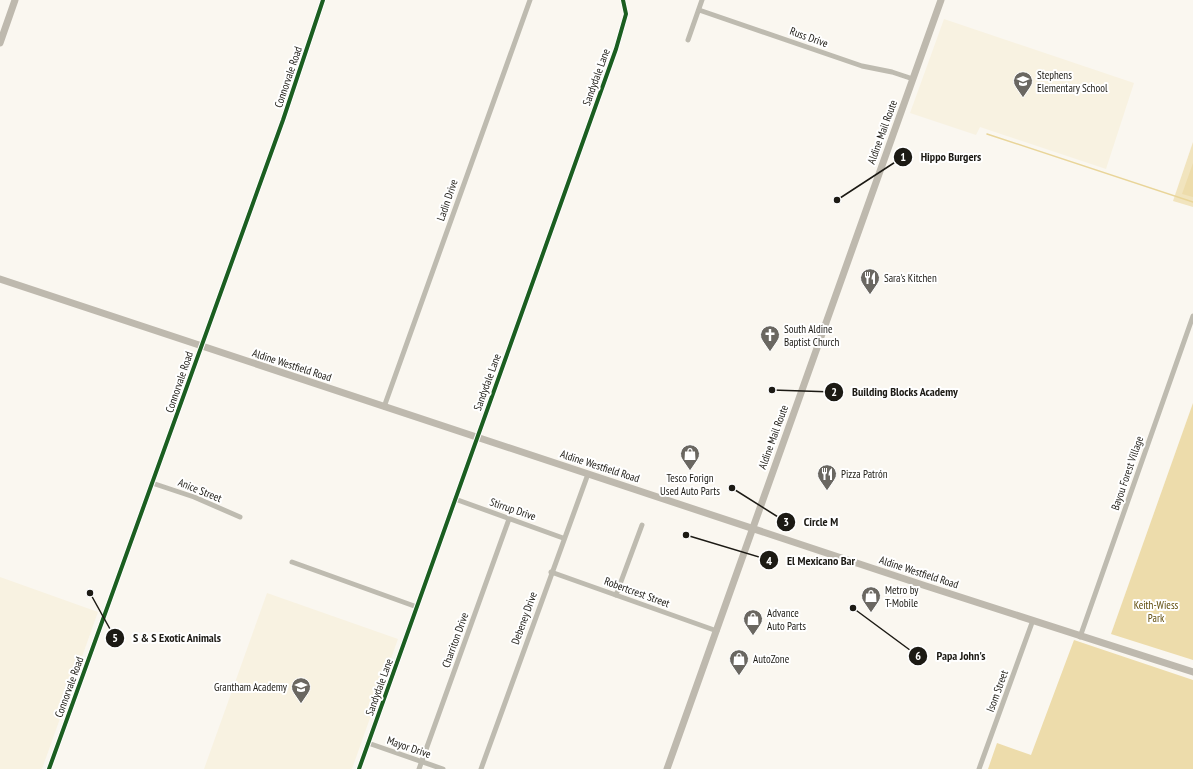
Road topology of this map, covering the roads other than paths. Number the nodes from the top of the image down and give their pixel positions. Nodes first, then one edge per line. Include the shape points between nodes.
1 (15, 0) edge
2 (324, 0) edge
3 (530, 0) edge
4 (623, 0) edge
5 (702, 0) edge
6 (941, 0) edge
7 (699, 10) junction
8 (688, 40) dead end
9 (0, 42) edge
10 (913, 78) junction
11 (0, 279) edge
12 (1193, 316) edge
13 (200, 346) junction
14 (384, 407) junction
15 (477, 438) junction
16 (588, 474) junction
17 (152, 484) junction
18 (455, 499) junction
19 (240, 517) dead end
20 (509, 519) junction
21 (642, 525) dead end
22 (753, 528) junction
23 (564, 538) junction
24 (292, 562) dead end
25 (551, 572) junction
26 (616, 595) junction
27 (417, 607) junction
28 (1033, 620) junction
29 (717, 631) junction
30 (1080, 636) junction
31 (1193, 672) edge
32 (368, 743) junction
33 (422, 762) junction
34 (49, 769) edge
35 (359, 769) edge
36 (419, 769) edge
37 (443, 769) edge
38 (481, 769) edge
39 (667, 769) edge
40 (979, 769) edge

1 - 9 main road
2 - 13 street, Connorvale Road
3 - 14 street, Ladin Drive
4 - 15 street, Sandydale Lane via 626,14 616,49
5 - 7 street
6 - 10 main road, Aldine Mail Route
7 - 8 street
7 - 10 street, Russ Drive via 862,66
10 - 22 main road, Aldine Mail Route
11 - 13 main road, Aldine Westfield Road
12 - 30 street, Bayou Forest Village
13 - 14 main road, Aldine Westfield Road
13 - 17 street, Connorvale Road
14 - 15 main road, Aldine Westfield Road
15 - 16 main road, Aldine Westfield Road
15 - 18 street, Sandydale Lane
16 - 22 main road, Aldine Westfield Road
16 - 23 street, Debeney Drive
17 - 19 street, Anice Street via 194,497
17 - 34 street, Connorvale Road
18 - 20 street, Stirrup Drive
18 - 27 street, Sandydale Lane
20 - 23 street, Stirrup Drive
20 - 33 street, Charriton Drive
21 - 26 street
22 - 28 main road, Aldine Westfield Road
22 - 29 main road, Aldine Mail Route
23 - 25 street, Debeney Drive
24 - 27 street
25 - 26 street, Robertcrest Street
25 - 38 street, Debeney Drive
26 - 29 street, Robertcrest Street
27 - 32 street, Sandydale Lane
28 - 30 main road, Aldine Westfield Road
28 - 40 street, Isom Street
29 - 39 main road, Aldine Mail Route
30 - 31 main road, Aldine Westfield Road
32 - 33 street, Mayor Drive
32 - 35 street, Sandydale Lane
33 - 36 street, Charriton Drive
33 - 37 street, Mayor Drive

